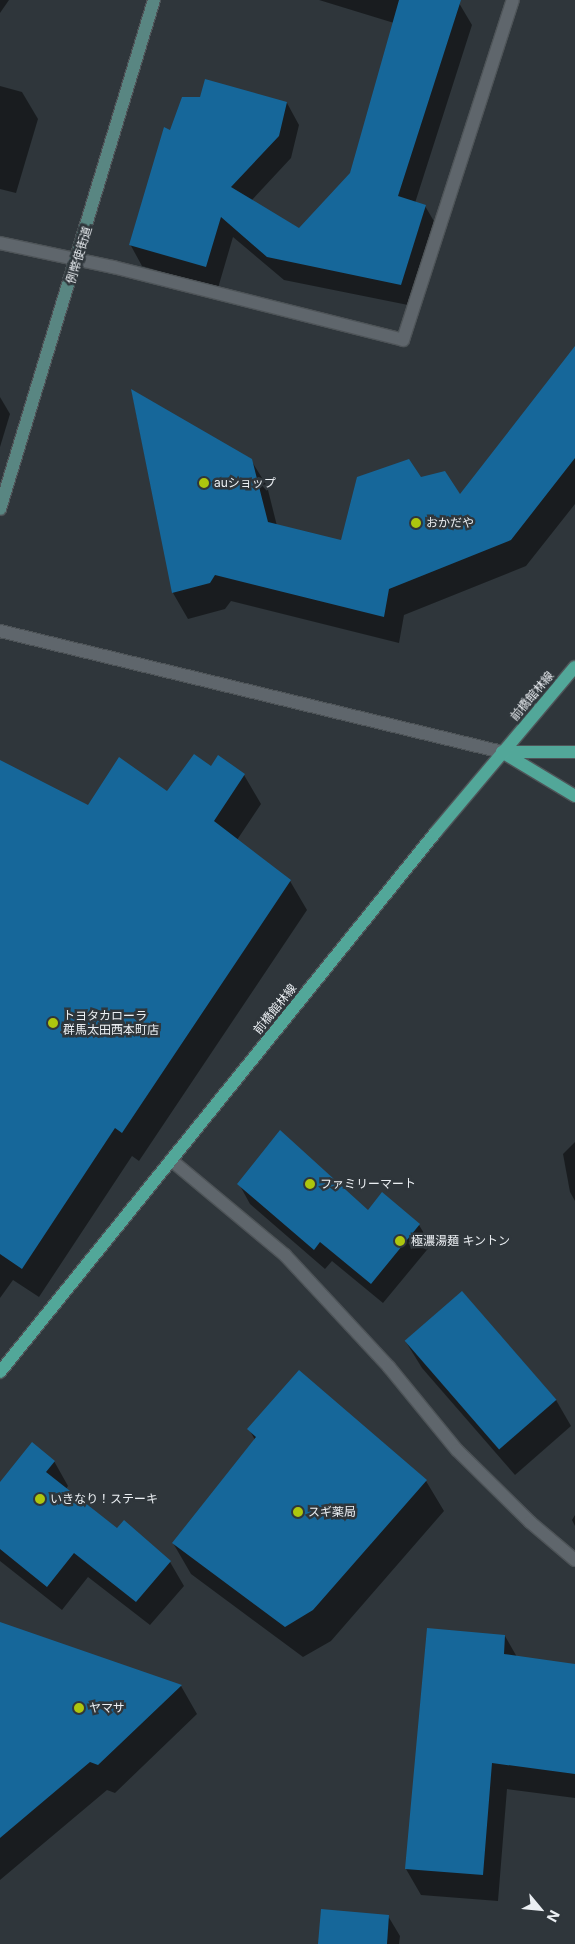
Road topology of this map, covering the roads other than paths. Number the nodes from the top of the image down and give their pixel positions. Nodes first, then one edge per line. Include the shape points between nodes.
1 (154, 0) edge
2 (513, 0) edge
3 (0, 244) edge
4 (78, 259) junction
5 (0, 509) edge
6 (0, 631) edge
7 (575, 667) edge
8 (502, 752) junction
9 (575, 752) edge
10 (575, 796) edge
11 (171, 1160) junction
12 (0, 1372) edge
13 (575, 1560) edge

1 - 4 main road, 例幣使街道
2 - 4 street via 403,340
3 - 4 street
4 - 5 main road, 例幣使街道
6 - 8 street
7 - 8 main road, 前橋館林線
8 - 9 main road
8 - 10 main road
8 - 11 main road, 前橋館林線
11 - 12 main road, 前橋館林線
11 - 13 street via 285,1255 389,1368 457,1450 530,1522

